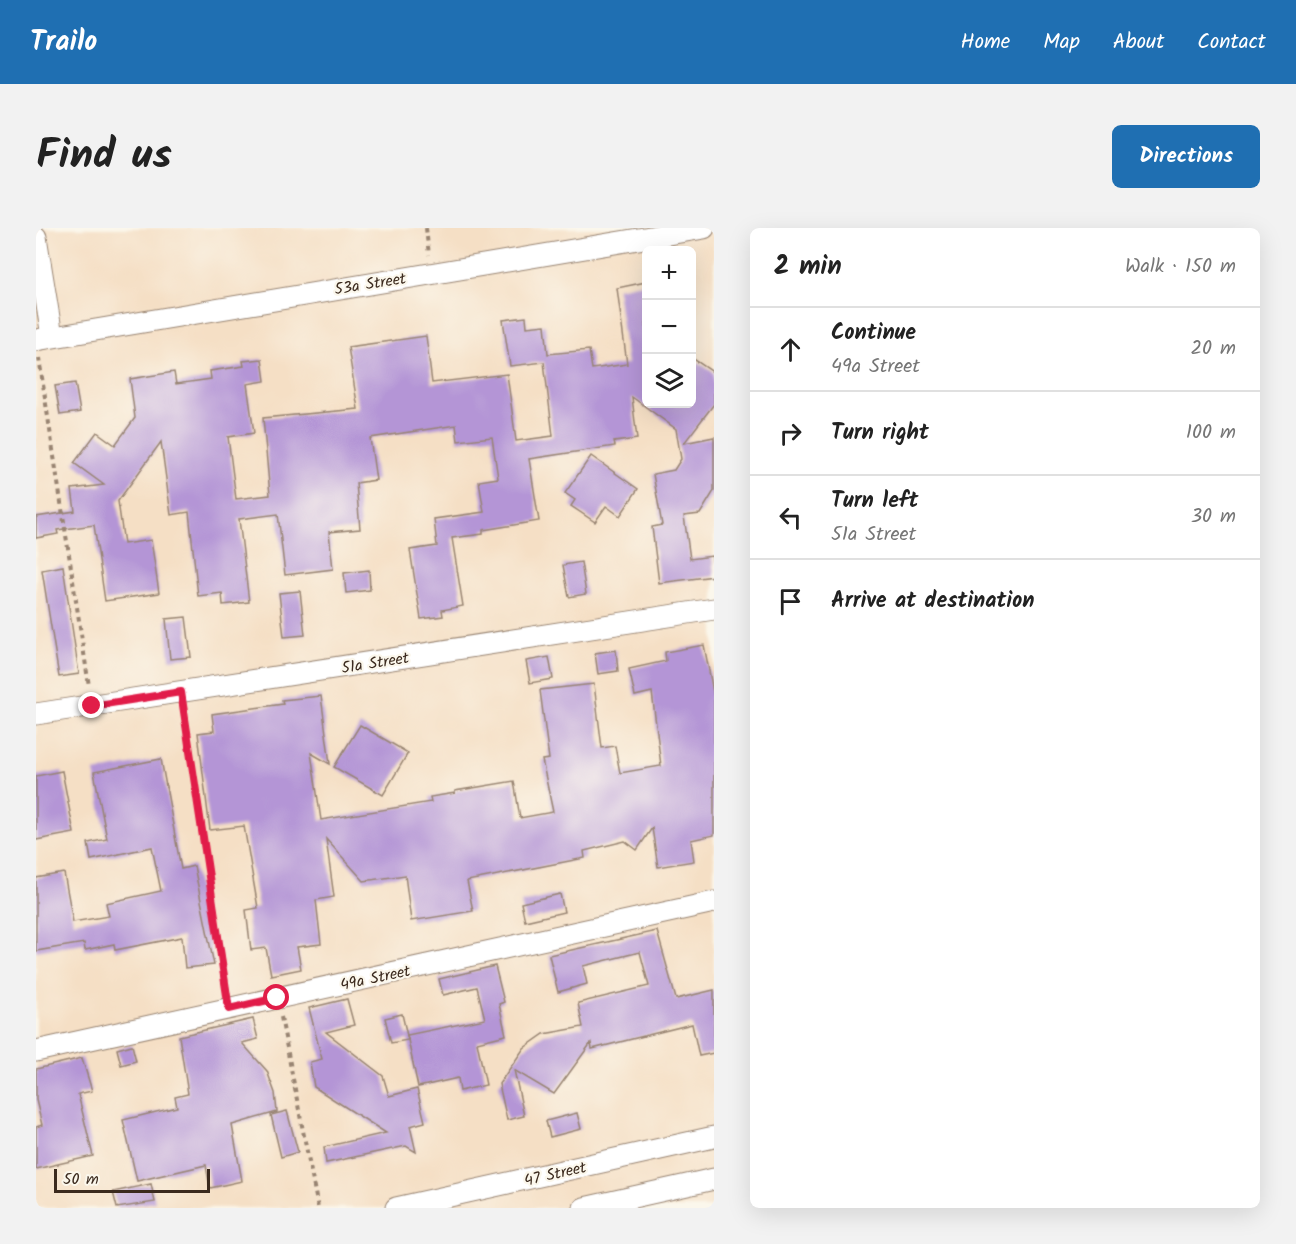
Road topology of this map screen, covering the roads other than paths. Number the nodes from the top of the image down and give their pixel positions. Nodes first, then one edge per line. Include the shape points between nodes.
1 (704, 228) edge
2 (36, 237) edge
3 (44, 338) edge
4 (714, 609) edge
5 (36, 714) edge
6 (714, 902) edge
7 (36, 1051) edge
8 (714, 1137) edge
9 (714, 1179) edge
10 (396, 1208) edge
11 (584, 1208) edge

1 - 3 street, 53a Street
2 - 3 street
4 - 5 street, 51a Street
6 - 7 street, 49a Street
8 - 10 street, 47 Street
9 - 11 street

